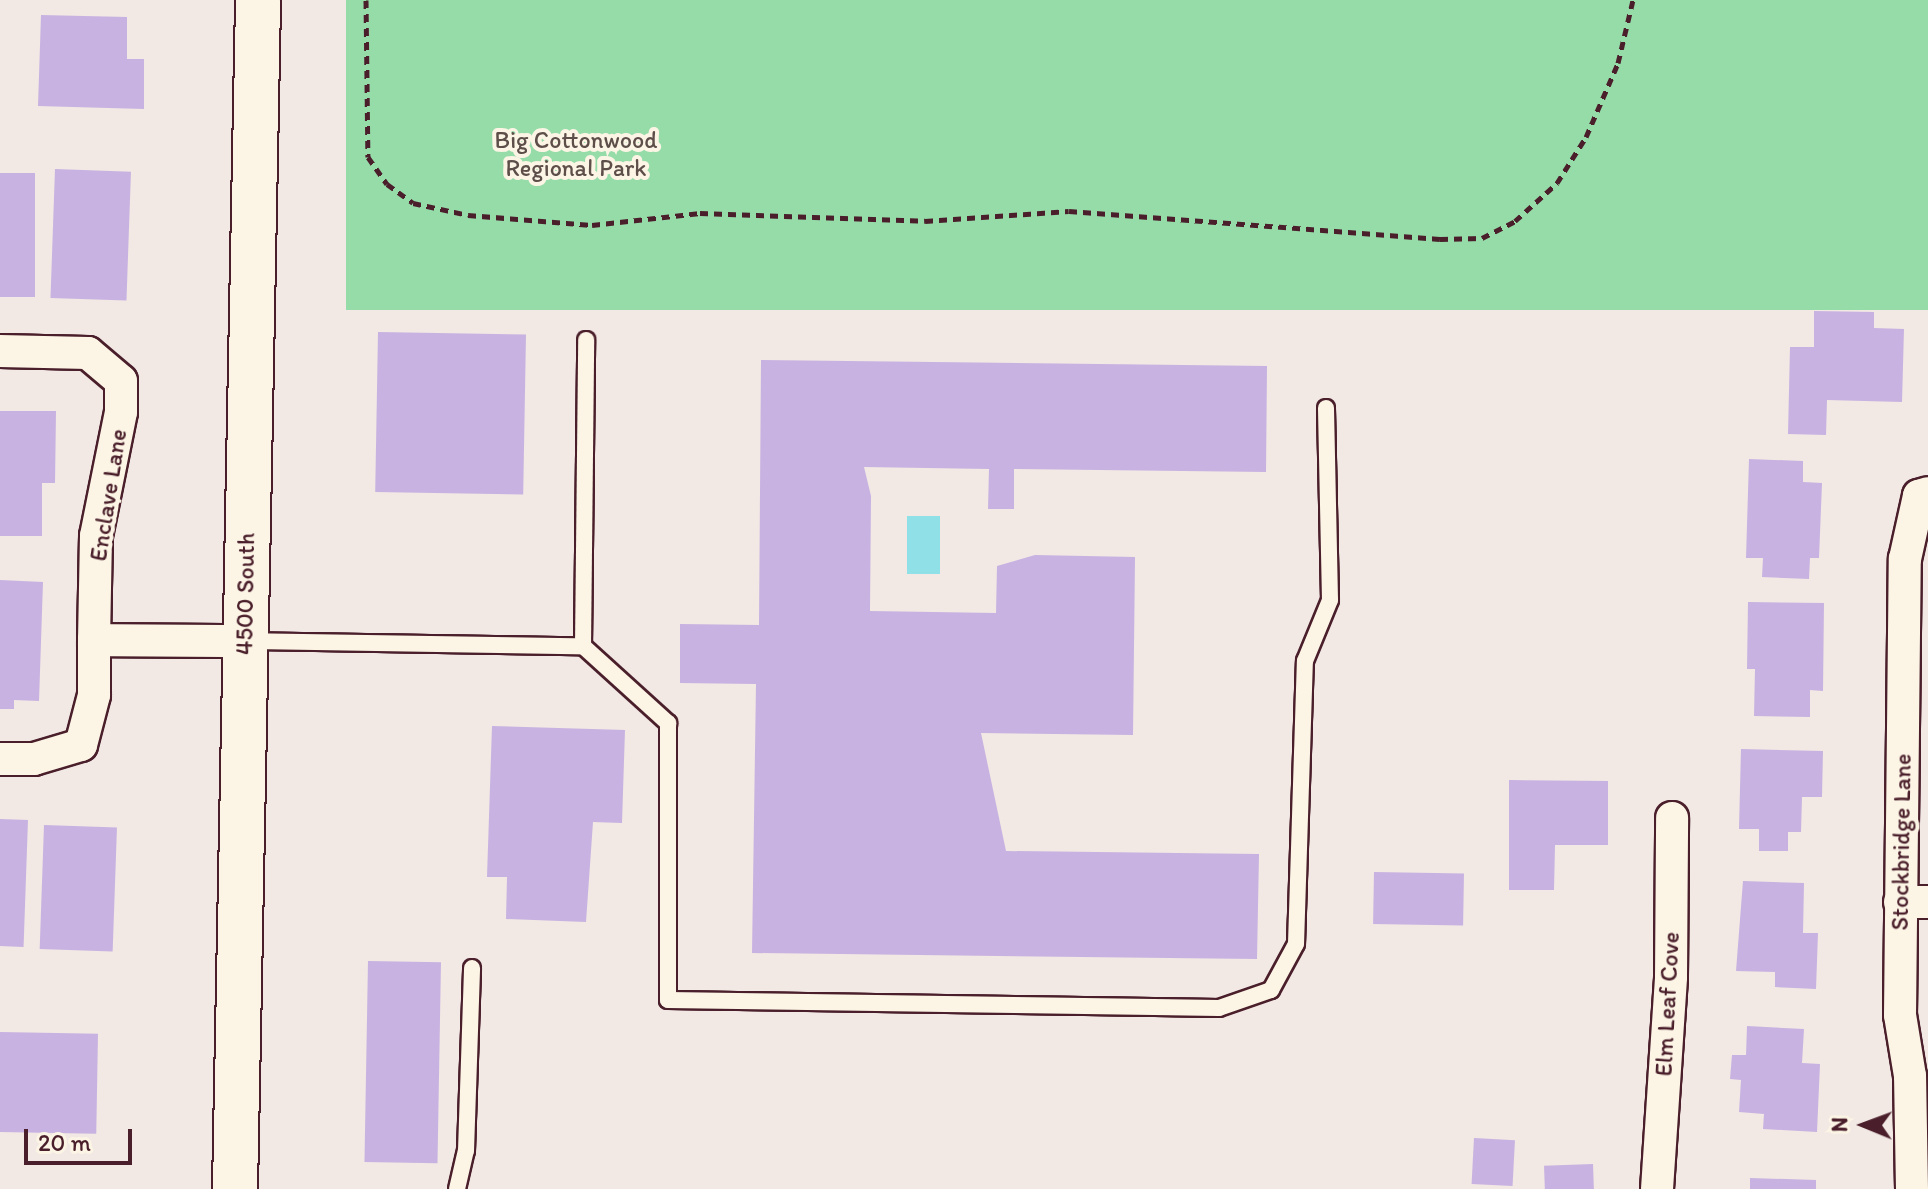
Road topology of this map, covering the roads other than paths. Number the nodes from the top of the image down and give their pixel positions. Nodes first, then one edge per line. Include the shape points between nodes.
1 (258, 0) edge
2 (586, 340) dead end
3 (0, 351) edge
4 (1326, 408) dead end
5 (1923, 494) edge
6 (94, 640) junction
7 (244, 641) junction
8 (583, 646) junction
9 (0, 759) edge
10 (1672, 818) dead end
11 (1914, 902) edge
12 (472, 968) dead end
13 (235, 1189) edge
14 (457, 1189) edge
15 (1657, 1189) edge
16 (1912, 1189) edge

1 - 7 main road, 4500 South
2 - 8 lane
3 - 6 street, Enclave Lane via 88,353 121,381 121,412 96,536
4 - 8 lane via 1330,600 1305,661 1296,944 1271,990 1219,1008 668,1000 668,723
5 - 11 street, Stockbridge Lane via 1905,559
6 - 7 street
6 - 9 street via 94,695 81,745 34,759
7 - 8 lane
7 - 13 main road, 4500 South
10 - 15 street, Elm Leaf Cove via 1671,977
11 - 16 street, Stockbridge Lane via 1900,1015 1910,1076
12 - 14 lane via 466,1151

